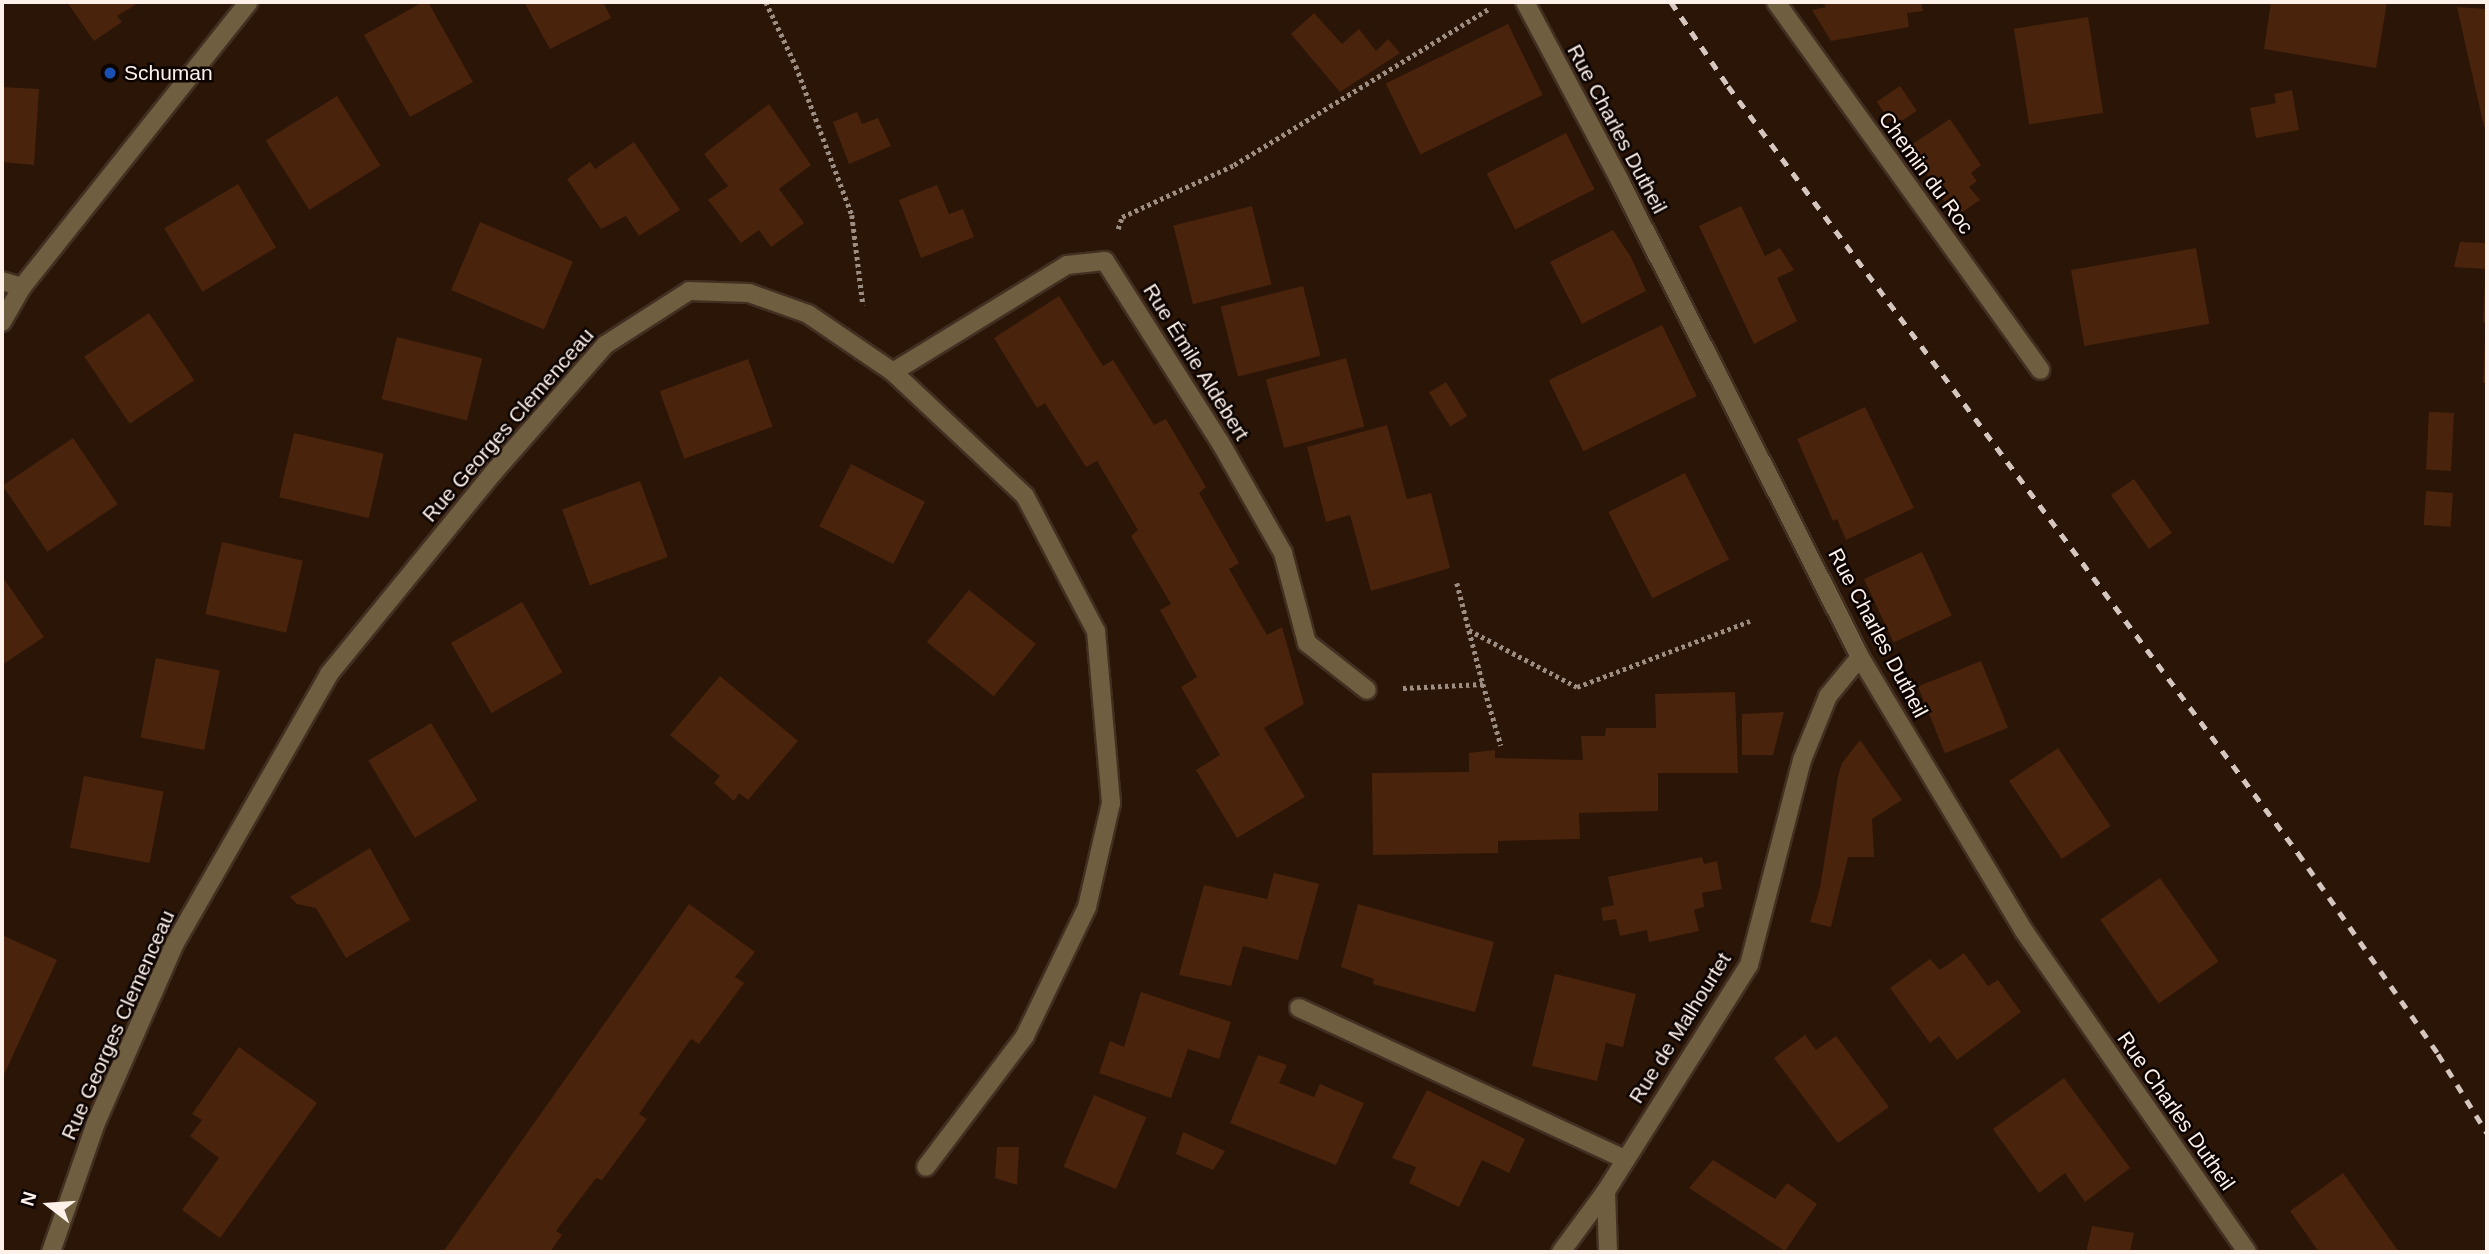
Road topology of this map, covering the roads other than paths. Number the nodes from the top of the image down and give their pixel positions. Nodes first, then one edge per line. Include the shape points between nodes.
1 (249, 2) edge
2 (1525, 2) edge
3 (1776, 2) edge
4 (2, 281) edge
5 (22, 287) junction
6 (2, 322) edge
7 (2040, 370) dead end
8 (893, 372) junction
9 (1860, 657) junction
10 (1367, 690) road end
11 (1299, 1008) dead end
12 (1625, 1159) junction
13 (926, 1167) dead end
14 (1605, 1191) junction
15 (51, 1252) edge
16 (1561, 1252) edge
17 (1608, 1252) edge
18 (2246, 1252) edge

1 - 5 street
2 - 9 street, Rue Charles Dutheil
3 - 7 street, Chemin du Roc
4 - 5 street
5 - 6 street
8 - 10 street, Rue Émile Aldebert via 1068,265 1105,261 1220,442 1283,553 1307,643
8 - 13 street, Rue Georges Clemenceau via 1025,496 1096,631 1111,803 1087,907 1026,1036
8 - 15 street, Rue Georges Clemenceau via 808,314 749,293 689,291 605,345 493,473 329,674 174,945 96,1123
9 - 12 street, Rue de Malhourtet via 1828,696 1802,760 1749,965
9 - 18 street, Rue Charles Dutheil via 2024,931
11 - 12 street
12 - 14 street, Rue de Malhourtet
14 - 16 street, Rue de Malhourtet
14 - 17 street

